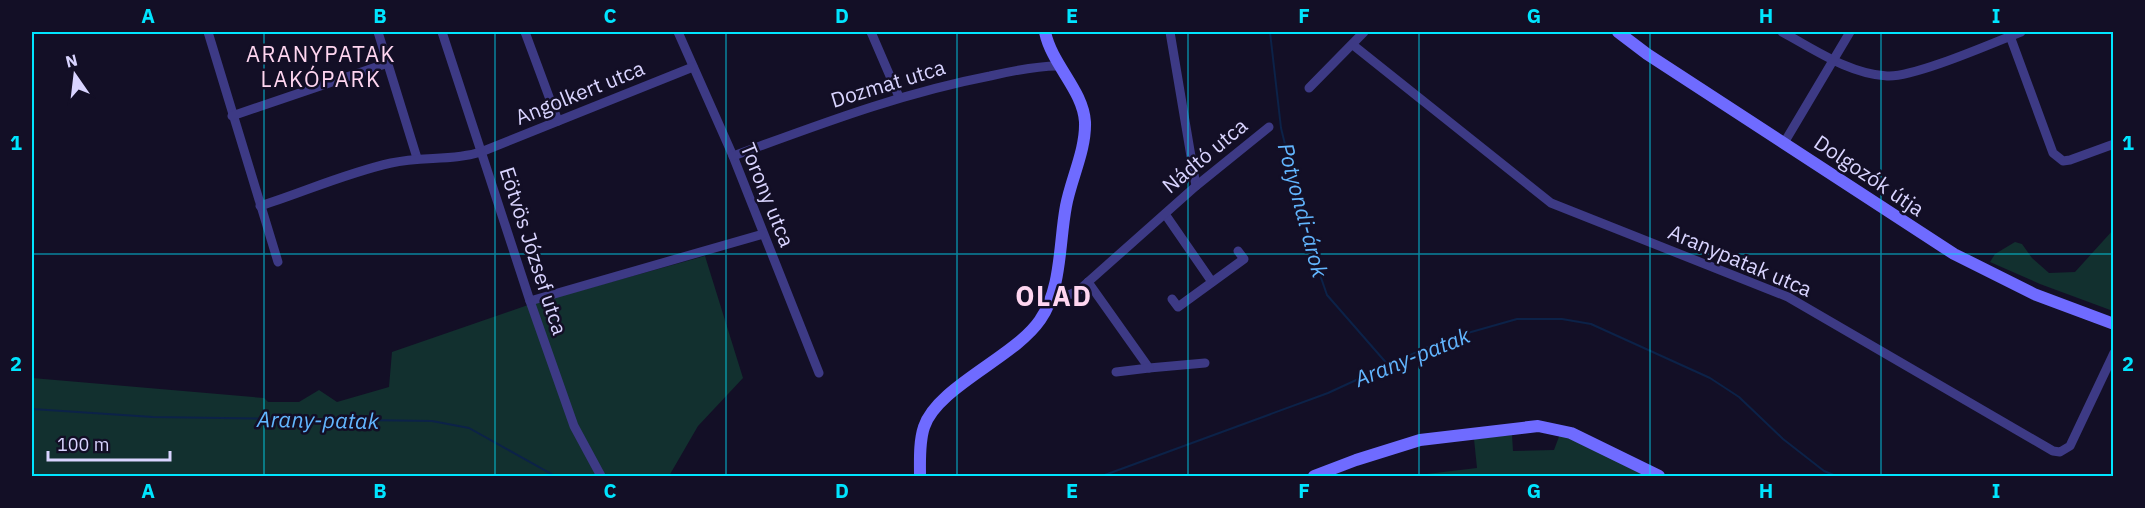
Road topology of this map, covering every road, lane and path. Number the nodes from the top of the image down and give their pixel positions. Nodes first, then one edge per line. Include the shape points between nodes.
1 (207, 32) edge
2 (378, 32) edge
3 (442, 32) edge
4 (525, 32) edge
5 (678, 32) edge
6 (870, 32) edge
7 (1045, 32) edge
8 (1170, 32) edge
9 (1364, 32) edge
10 (1618, 32) edge
11 (1782, 32) edge
12 (1850, 32) edge
13 (2021, 32) edge
14 (2010, 36) junction
15 (1353, 45) junction
16 (1834, 60) junction
17 (388, 63) junction
18 (1058, 66) junction
19 (693, 67) junction
20 (1309, 88) dead end
21 (899, 97) junction
22 (232, 116) junction
23 (558, 120) junction
24 (1269, 126) dead end
25 (1784, 142) junction
26 (2114, 144) edge
27 (482, 152) junction
28 (733, 156) junction
29 (417, 159) junction
30 (1196, 186) junction
31 (260, 206) junction
32 (1164, 214) junction
33 (763, 234) junction
34 (1239, 251) dead end
35 (278, 262) dead end
36 (1088, 282) junction
37 (1212, 282) junction
38 (1053, 290) junction
39 (1172, 299) dead end
40 (530, 301) junction
41 (2114, 324) edge
42 (2114, 354) edge
43 (1205, 363) dead end
44 (1149, 368) junction
45 (1116, 372) dead end
46 (819, 373) dead end
47 (601, 477) edge
48 (920, 477) edge
49 (1314, 477) edge
50 (1659, 477) edge

1 - 22 street
2 - 17 street
3 - 27 street, Eötvös József utca
4 - 23 street
5 - 19 street, Torony utca
6 - 21 street
7 - 18 street
8 - 30 street
9 - 15 street
10 - 25 street, Dolgozók útja
11 - 16 street
12 - 16 street
13 - 14 street
14 - 16 street via 1897,76 1877,75
14 - 26 street via 2057,158 2070,160
15 - 20 street
15 - 42 street, Aranypatak utca via 1551,203 1788,297 2054,451 2070,446
16 - 25 street
17 - 22 street
17 - 29 street
18 - 21 street, Dozmat utca via 980,77
18 - 38 street via 1078,98 1085,135 1066,206
19 - 23 street, Angolkert utca
19 - 28 street, Torony utca
21 - 28 street, Dozmat utca
22 - 31 street
23 - 27 street, Angolkert utca
24 - 30 street, Nádtó utca
25 - 41 street, Dolgozók útja via 1963,259 2034,294
27 - 29 street, Angolkert utca via 457,158
27 - 40 street, Eötvös József utca
28 - 33 street, Torony utca
29 - 31 street, Angolkert utca via 369,169
30 - 32 street, Nádtó utca
31 - 35 street
32 - 36 street, Nádtó utca
32 - 37 street, Nádtó utca
33 - 40 street
33 - 46 street, Torony utca
34 - 37 street via 1244,260
36 - 38 street, Nádtó utca via 1069,295
36 - 44 street
37 - 39 street via 1178,307
38 - 48 street via 1048,307 1032,330 946,398 927,419 921,443
40 - 47 street, Eötvös József utca via 574,426
43 - 44 street
44 - 45 street
49 - 50 street via 1356,459 1420,440 1522,427 1571,433

